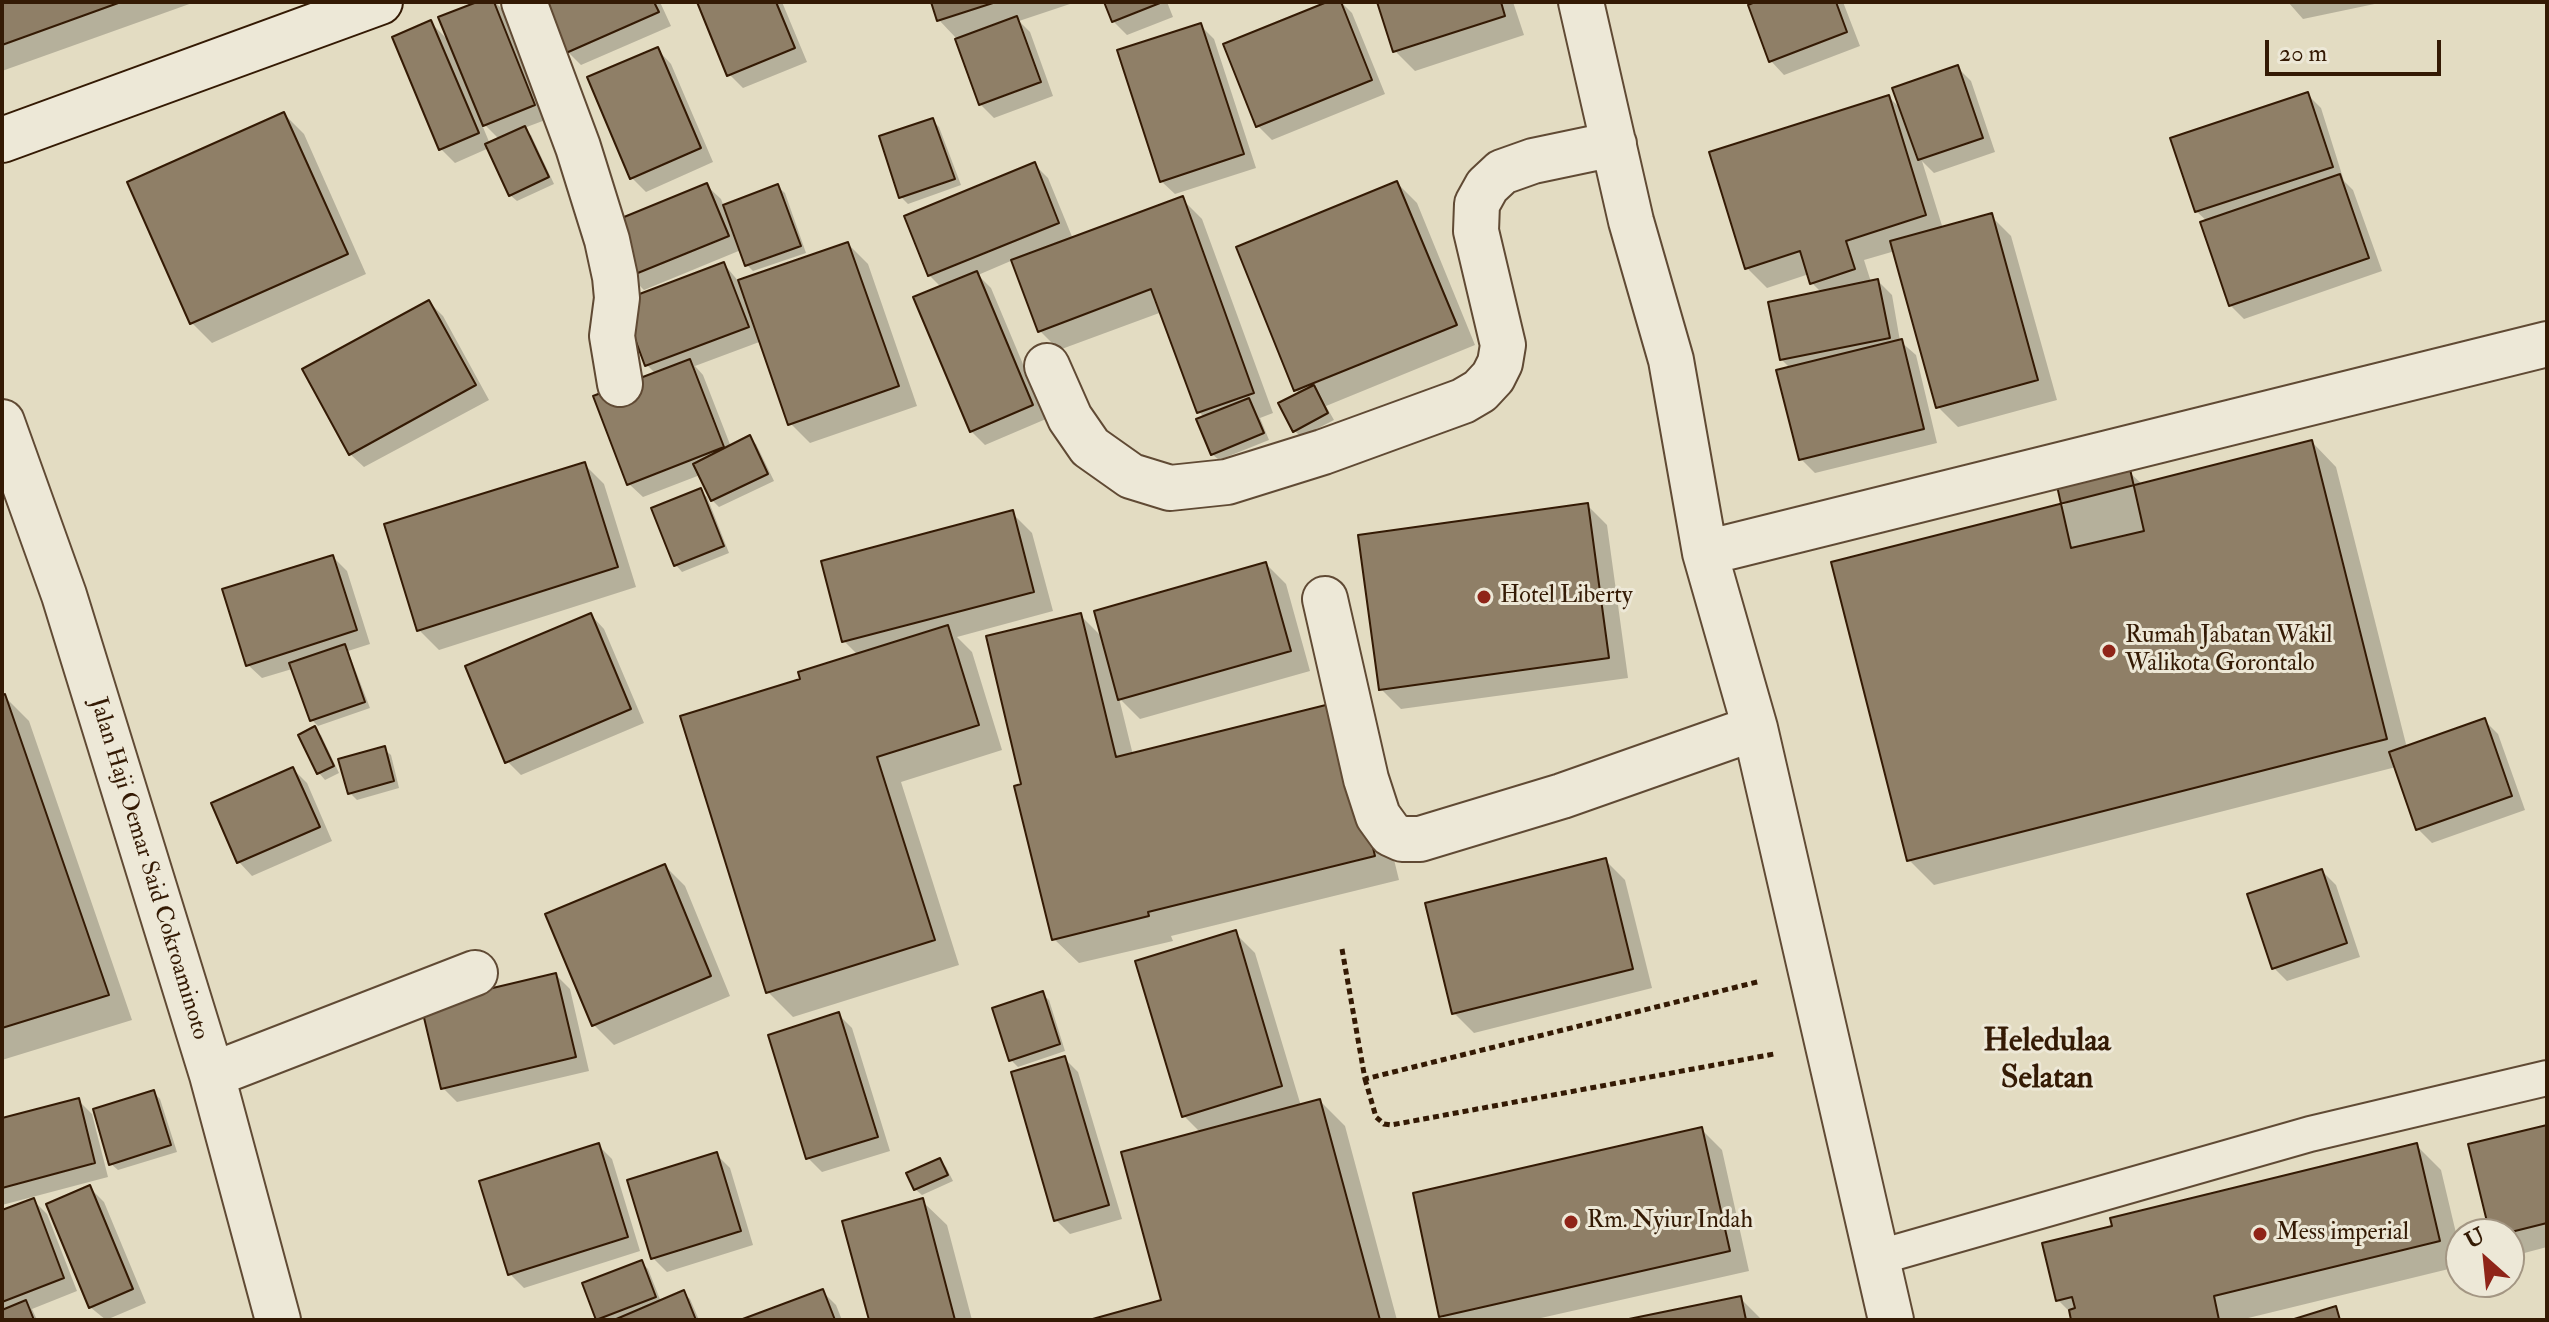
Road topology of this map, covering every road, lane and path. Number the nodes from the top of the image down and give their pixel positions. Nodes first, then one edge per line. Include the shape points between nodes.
1 (380, 2) edge
2 (524, 2) edge
3 (1581, 2) edge
4 (2, 140) edge
5 (1614, 144) junction
6 (2547, 344) edge
7 (1047, 366) dead end
8 (620, 384) dead end
9 (2, 422) edge
10 (1705, 553) junction
11 (1325, 599) dead end
12 (1755, 728) junction
13 (1342, 949) dead end
14 (1808, 968) junction
15 (475, 973) dead end
16 (1826, 1044) junction
17 (212, 1075) junction
18 (2547, 1078) edge
19 (1365, 1079) junction
20 (1876, 1258) junction
21 (278, 1320) edge
22 (1891, 1320) edge

1 - 4 street
2 - 8 street via 607,240 617,298 612,336
3 - 5 street
5 - 7 street via 1533,161 1502,172 1487,186 1477,204 1476,231 1503,345 1493,377 1463,401 1227,482 1170,488 1131,476 1090,447 1070,418
5 - 10 street via 1671,360
6 - 10 street
9 - 17 street, Jalan Haji Oemar Said Cokroaminoto via 64,595
10 - 12 street
11 - 12 street via 1378,816 1391,834 1402,839 1420,839 1562,796
12 - 14 street
13 - 19 path
14 - 16 street
14 - 19 path
15 - 17 street
16 - 19 path via 1391,1125 1376,1117
16 - 20 street
17 - 21 street, Jalan Haji Oemar Said Cokroaminoto
18 - 20 lane via 2310,1134
20 - 22 street

